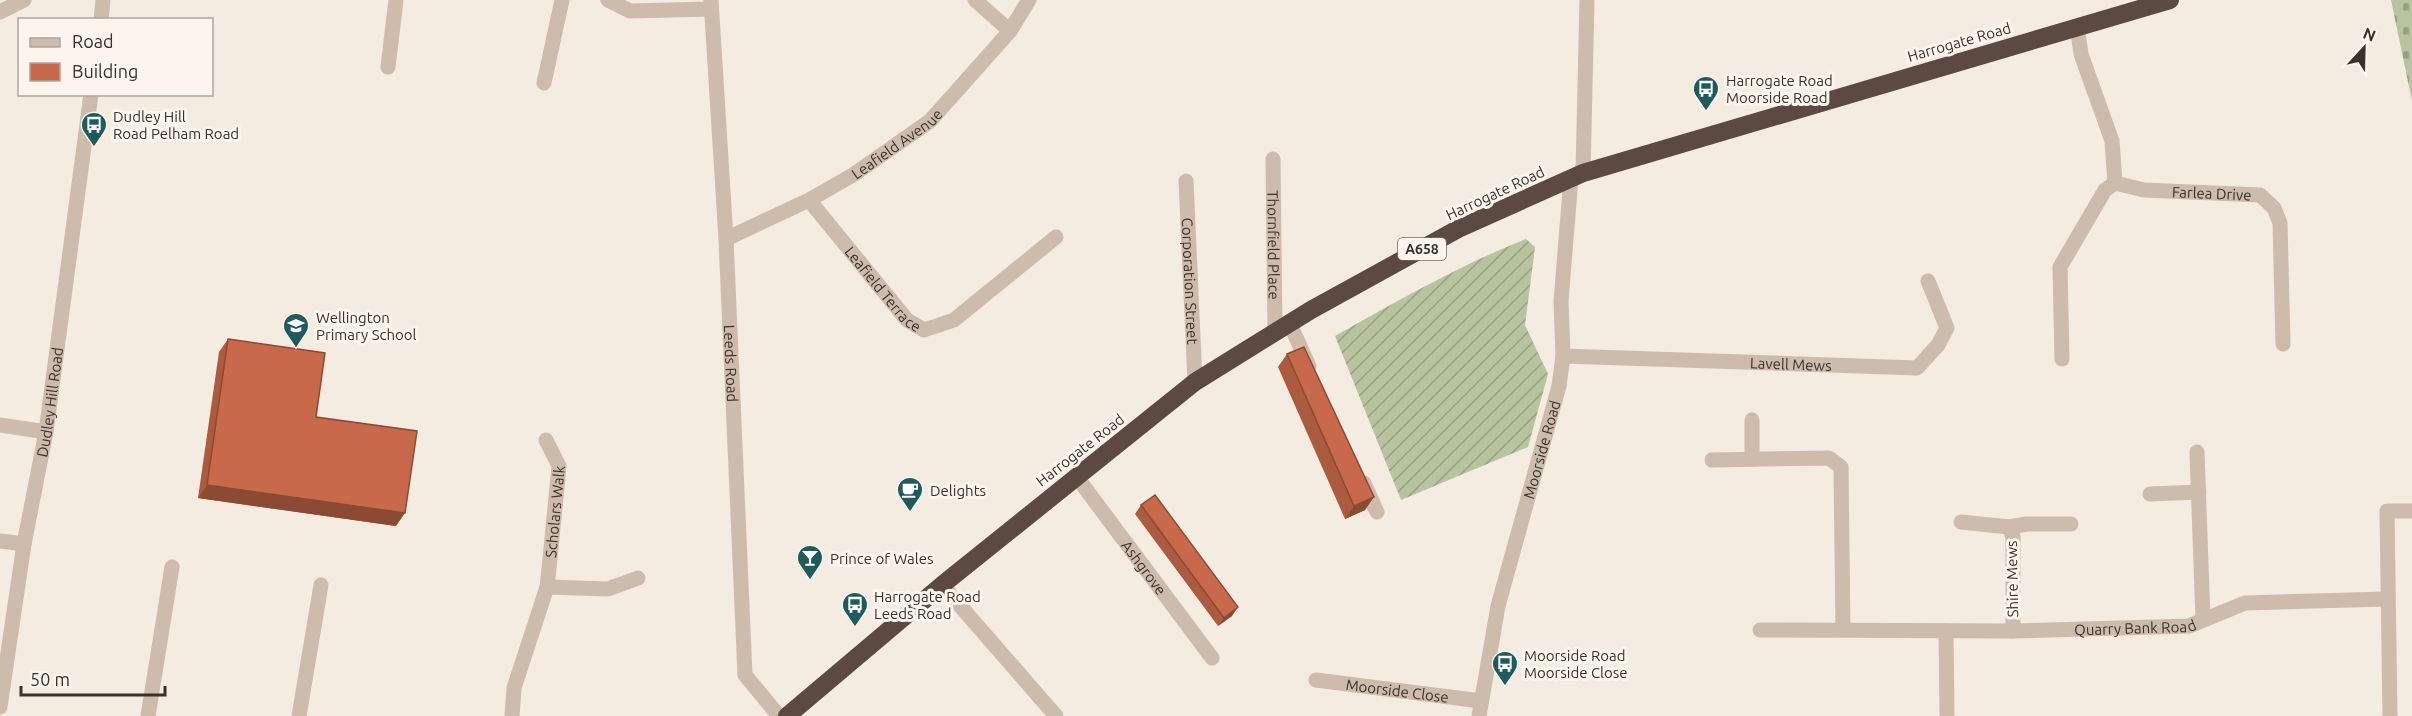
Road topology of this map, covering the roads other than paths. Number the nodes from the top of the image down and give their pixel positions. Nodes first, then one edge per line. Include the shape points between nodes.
1 (24, 0) edge
2 (103, 0) edge
3 (396, 0) edge
4 (562, 0) edge
5 (608, 0) edge
6 (975, 0) edge
7 (1029, 0) edge
8 (1587, 0) edge
9 (2170, 0) edge
10 (711, 4) edge
11 (0, 12) edge
12 (101, 18) edge
13 (2077, 26) junction
14 (1010, 31) junction
15 (388, 67) dead end
16 (544, 83) dead end
17 (91, 96) edge
18 (1273, 159) dead end
19 (1577, 175) junction
20 (1186, 181) dead end
21 (2115, 183) junction
22 (809, 200) junction
23 (1056, 237) dead end
24 (726, 239) junction
25 (1928, 281) dead end
26 (1282, 327) junction
27 (2283, 344) dead end
28 (1563, 356) junction
29 (2062, 359) dead end
30 (1315, 377) edge
31 (1195, 382) junction
32 (1752, 420) dead end
33 (0, 425) edge
34 (46, 432) junction
35 (546, 440) dead end
36 (2197, 452) dead end
37 (1713, 459) dead end
38 (1752, 459) junction
39 (1358, 470) edge
40 (1076, 476) junction
41 (2199, 492) junction
42 (2150, 494) dead end
43 (2412, 511) edge
44 (1377, 512) dead end
45 (1960, 522) dead end
46 (2071, 524) dead end
47 (2009, 527) junction
48 (0, 541) edge
49 (24, 544) junction
50 (172, 567) dead end
51 (638, 578) dead end
52 (321, 585) dead end
53 (942, 585) junction
54 (547, 587) junction
55 (2388, 599) junction
56 (2203, 620) junction
57 (1760, 630) dead end
58 (1843, 630) junction
59 (1946, 631) junction
60 (2013, 631) junction
61 (1212, 658) dead end
62 (1316, 680) dead end
63 (0, 707) edge
64 (1480, 708) edge
65 (148, 716) edge
66 (299, 716) edge
67 (512, 716) edge
68 (779, 716) edge
69 (787, 716) edge
70 (1056, 716) edge
71 (1947, 716) edge
72 (2390, 716) edge

1 - 11 street
2 - 12 street
3 - 15 street
4 - 16 street
5 - 10 street via 630,11
6 - 14 street
7 - 14 street, Leafield Avenue
8 - 19 street, Moorside Road
9 - 13 highway, Harrogate Road / A658
10 - 24 street, Leeds Road
13 - 19 highway, Harrogate Road / A658
13 - 21 street via 2081,54 2112,141
14 - 22 street, Leafield Avenue via 930,121 853,175
17 - 34 street, Dudley Hill Road
18 - 26 street, Thornfield Place
19 - 26 highway, Harrogate Road / A658 via 1458,229
19 - 28 street, Moorside Road via 1561,301
20 - 31 street, Corporation Street
21 - 27 street, Farlea Drive via 2144,190 2260,195 2274,207 2280,223
21 - 29 street via 2105,190 2060,267
22 - 23 street, Leafield Terrace via 907,320 924,330 954,320
22 - 24 street, Leafield Avenue
24 - 68 street, Leeds Road via 745,675
25 - 28 street, Lavell Mews via 1947,328 1917,368
26 - 30 street
26 - 31 highway, Harrogate Road / A658
28 - 64 street, Moorside Road via 1559,386 1498,606
31 - 40 highway, Harrogate Road / A658
32 - 38 street
33 - 34 street
34 - 49 street, Dudley Hill Road
35 - 54 street, Scholars Walk via 559,466
36 - 41 street
37 - 38 street
38 - 58 street via 1829,458 1841,467
39 - 44 street
40 - 53 highway, Harrogate Road / A658
40 - 61 street, Ashgrove
41 - 42 street
41 - 56 street
43 - 55 street via 2387,510
45 - 47 street, Shire Mews
46 - 47 street, Shire Mews
47 - 60 street, Shire Mews via 2013,537
48 - 49 street
49 - 63 street, Dudley Hill Road
50 - 65 street
51 - 54 street via 608,589
52 - 66 street
53 - 69 highway, Harrogate Road / A658
53 - 70 street
54 - 67 street, Scholars Walk via 514,688
55 - 56 street, Quarry Bank Road via 2245,603
55 - 72 street
56 - 60 street, Quarry Bank Road via 2188,626
57 - 58 street, Quarry Bank Road
58 - 59 street, Quarry Bank Road
59 - 60 street, Quarry Bank Road
59 - 71 street
62 - 64 street, Moorside Close

